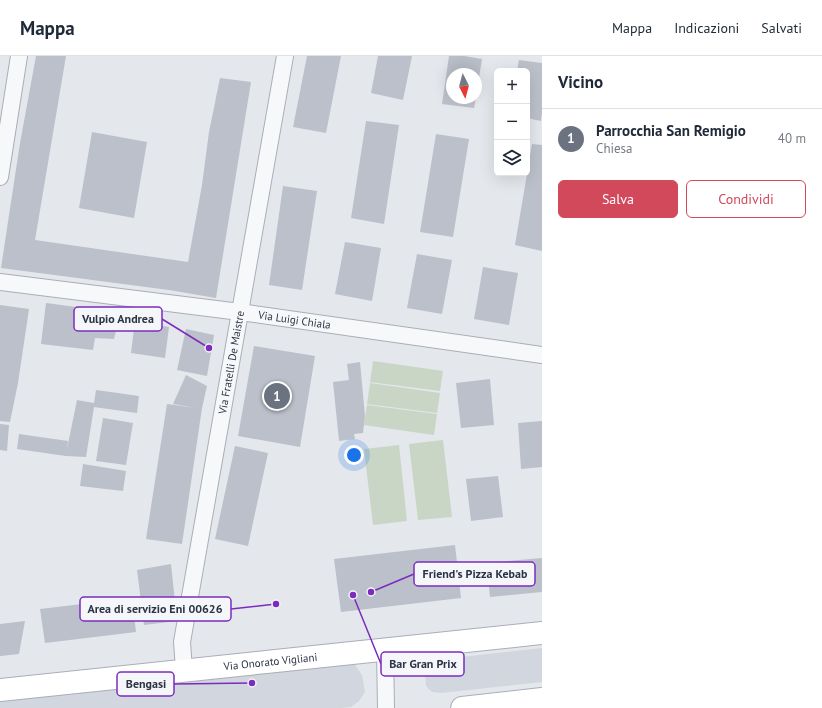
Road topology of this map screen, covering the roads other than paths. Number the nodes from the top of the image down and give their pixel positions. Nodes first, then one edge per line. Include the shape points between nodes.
1 (20, 56) edge
2 (285, 56) edge
3 (0, 177) edge
4 (0, 282) edge
5 (240, 312) junction
6 (542, 355) edge
7 (542, 633) edge
8 (385, 650) junction
9 (184, 670) junction
10 (0, 690) edge
11 (542, 699) edge
12 (386, 708) edge
13 (462, 708) edge

1 - 3 street
2 - 5 street, Via Fratelli De Maistre
4 - 5 street, Via Luigi Chiala
5 - 6 street, Via Luigi Chiala
5 - 9 street, Via Fratelli De Maistre via 182,642
7 - 8 main road, Via Onorato Vigliani
8 - 9 main road, Via Onorato Vigliani
8 - 12 street
9 - 10 main road, Via Onorato Vigliani
11 - 13 main road

